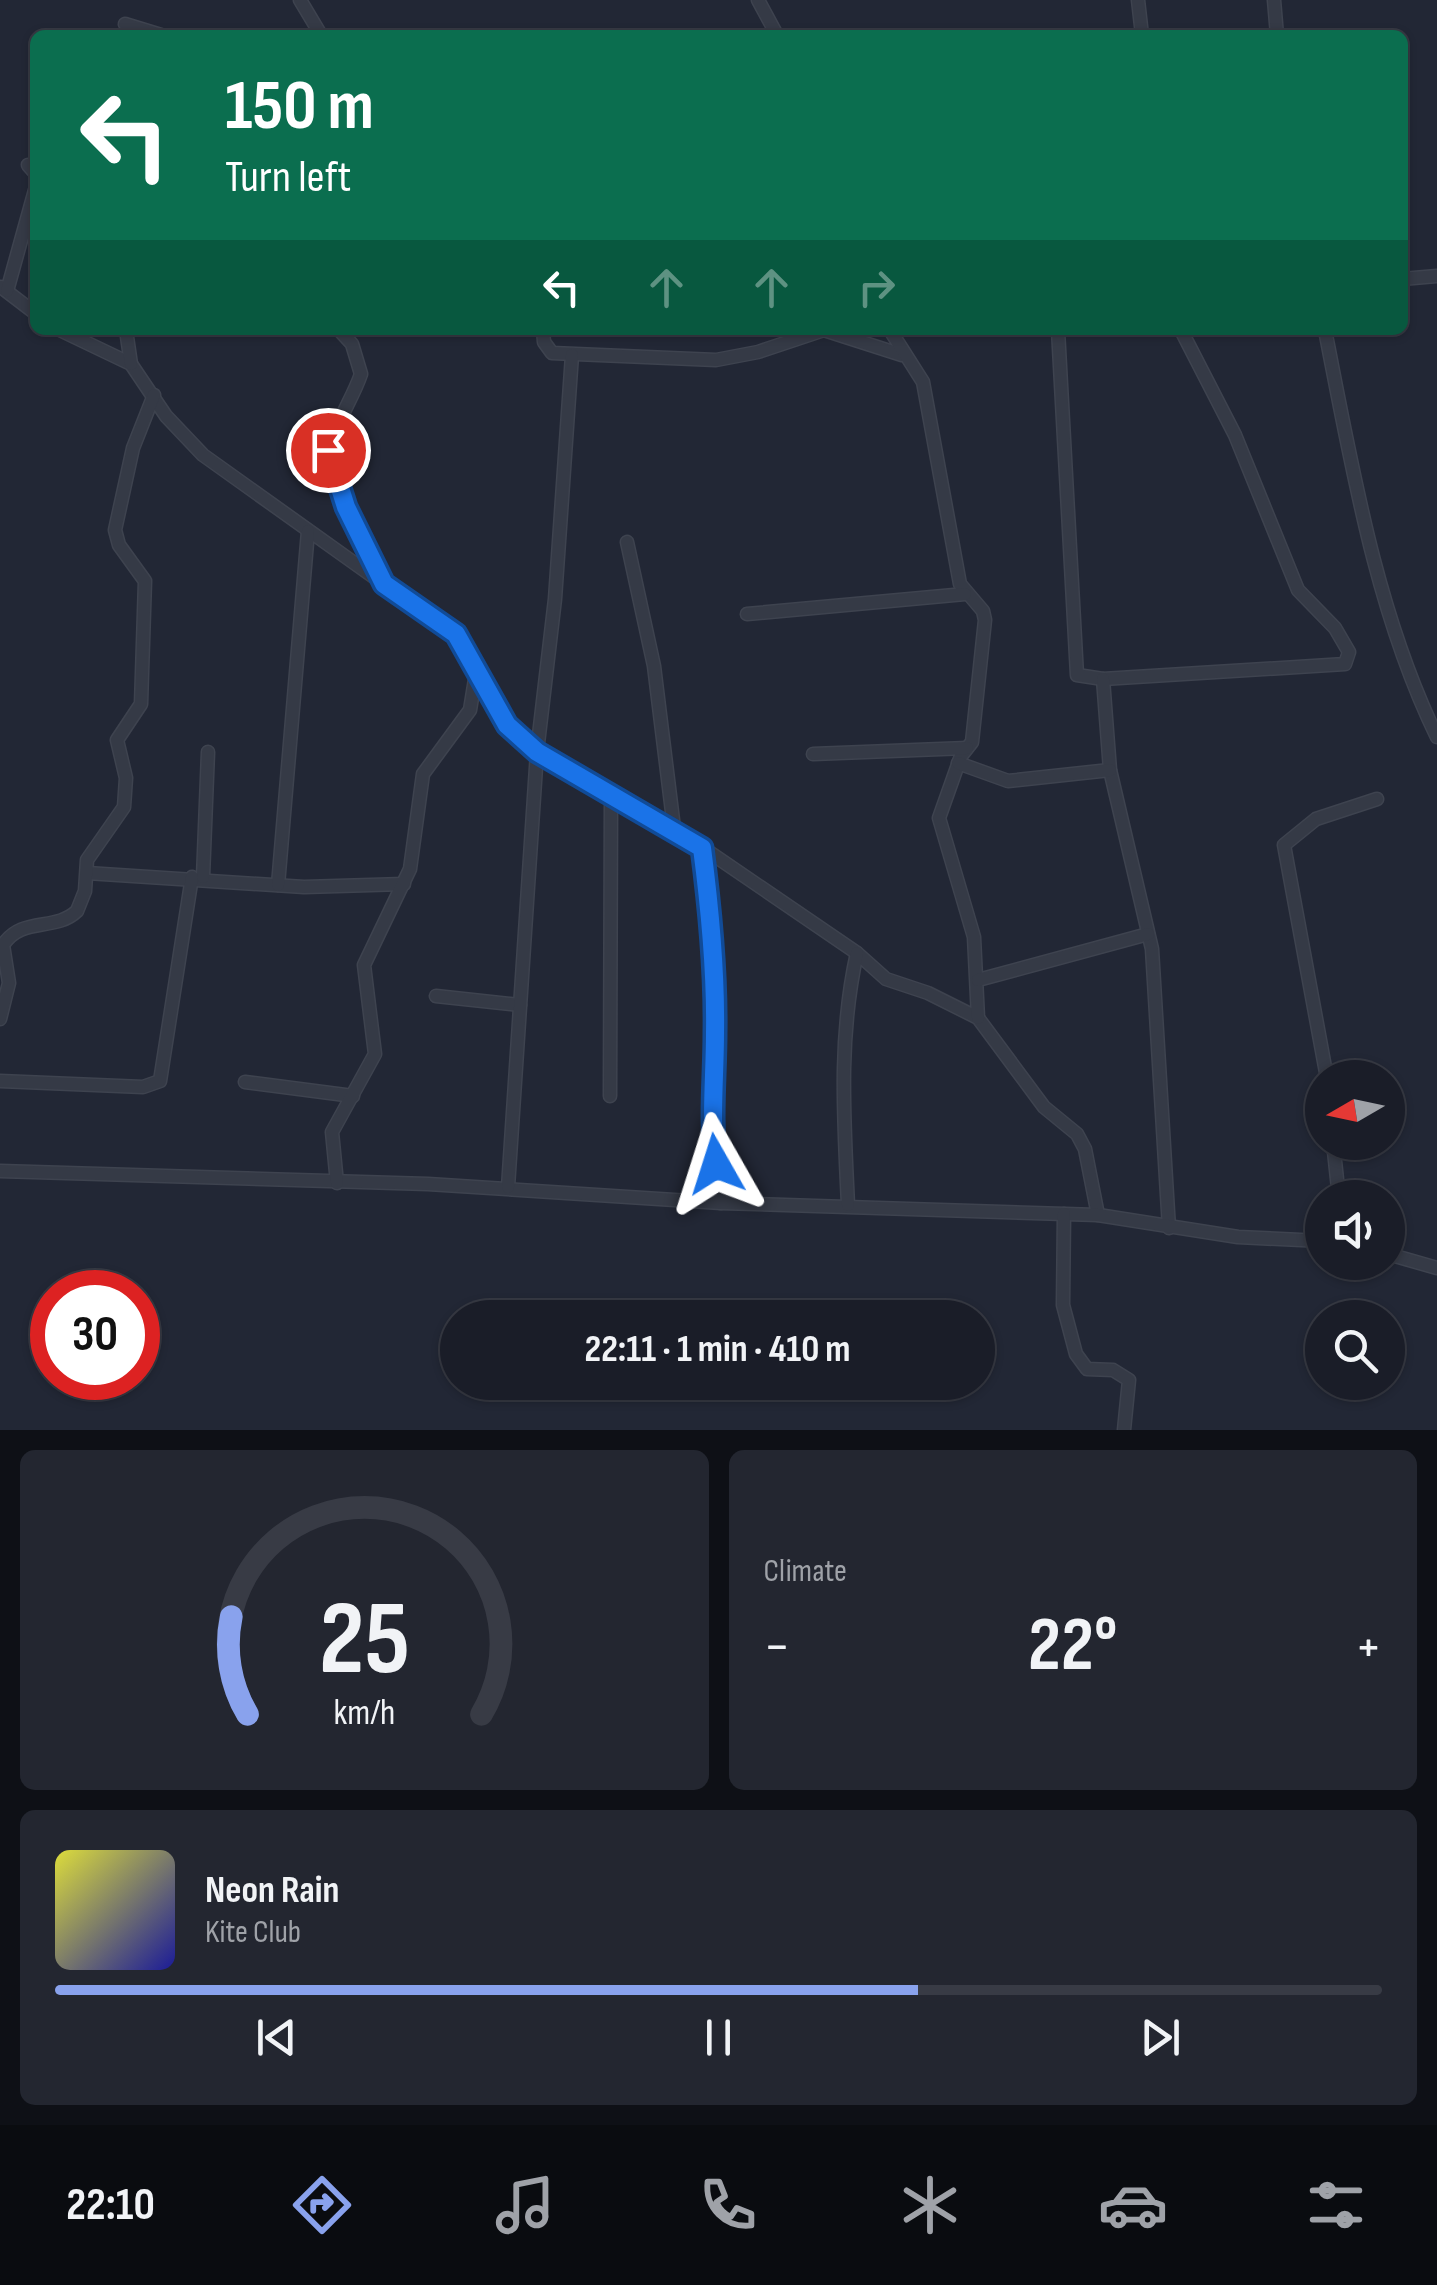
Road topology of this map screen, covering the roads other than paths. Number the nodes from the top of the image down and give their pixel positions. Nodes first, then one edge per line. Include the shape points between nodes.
1 (300, 0) edge
2 (758, 0) edge
3 (1138, 0) edge
4 (1274, 0) edge
5 (124, 24) dead end
6 (145, 30) edge
7 (318, 30) edge
8 (775, 30) edge
9 (1141, 30) edge
10 (1277, 30) edge
11 (30, 205) edge
12 (1437, 276) edge
13 (1408, 278) edge
14 (3, 289) edge
15 (30, 308) edge
16 (70, 335) edge
17 (127, 335) edge
18 (343, 335) edge
19 (544, 335) edge
20 (809, 335) edge
21 (840, 335) edge
22 (892, 335) edge
23 (1058, 335) edge
24 (1184, 335) edge
25 (1326, 335) edge
26 (572, 355) junction
27 (902, 355) junction
28 (131, 364) junction
29 (154, 395) junction
30 (308, 532) junction
31 (627, 542) dead end
32 (384, 584) junction
33 (965, 594) junction
34 (747, 614) dead end
35 (476, 666) junction
36 (1103, 679) junction
37 (1437, 737) edge
38 (967, 748) junction
39 (208, 752) dead end
40 (537, 752) junction
41 (813, 754) dead end
42 (958, 763) junction
43 (1110, 770) junction
44 (611, 793) junction
45 (1377, 799) dead end
46 (674, 828) junction
47 (702, 848) junction
48 (87, 873) junction
49 (198, 877) junction
50 (278, 884) junction
51 (404, 884) junction
52 (1148, 934) junction
53 (857, 953) junction
54 (1, 955) edge
55 (978, 980) junction
56 (436, 996) dead end
57 (520, 1005) junction
58 (978, 1018) junction
59 (0, 1020) edge
60 (1324, 1060) edge
61 (0, 1082) edge
62 (244, 1082) dead end
63 (353, 1096) junction
64 (610, 1096) dead end
65 (0, 1171) edge
66 (337, 1183) junction
67 (508, 1187) junction
68 (721, 1203) junction
69 (848, 1205) junction
70 (1064, 1214) junction
71 (1098, 1215) junction
72 (1169, 1228) junction
73 (1305, 1240) edge
74 (1405, 1259) edge
75 (1437, 1268) edge
76 (1124, 1430) edge

1 - 7 street
2 - 8 street
3 - 9 street
4 - 10 street
5 - 6 street
11 - 14 street
12 - 13 street
14 - 15 street
16 - 28 street
17 - 28 street
18 - 32 street via 361,374 328,450
19 - 26 street via 547,348
20 - 26 street via 716,360
21 - 27 street
22 - 27 street
23 - 36 street via 1075,672
24 - 36 street via 1235,435 1298,590 1336,628 1350,657 1337,666
25 - 37 street via 1391,623
26 - 40 street via 556,599
27 - 33 street via 922,382
28 - 29 street
29 - 30 street via 203,456
29 - 48 street via 133,448 115,530 145,581 140,704 117,740 126,778 124,807 86,860
30 - 32 street
30 - 50 street
31 - 46 street via 654,666
32 - 35 street via 456,634
33 - 34 street
33 - 38 street via 985,620
35 - 40 street via 507,725
35 - 51 street via 470,710 422,774 417,842
36 - 43 street
38 - 41 street
38 - 42 street
39 - 49 street
40 - 44 street
40 - 57 street
42 - 43 street via 1008,780
42 - 55 street via 940,818 974,937
43 - 52 street
44 - 46 street
44 - 64 street
45 - 60 street via 1316,819 1284,845
46 - 47 street
47 - 53 street
47 - 68 street via 712,921 711,1126
48 - 49 street
48 - 54 street via 78,911 56,923 25,926 10,935
49 - 50 street
49 - 61 street via 160,1081 144,1087
50 - 51 street
51 - 63 street via 364,965 375,1054
52 - 55 street
52 - 72 street
53 - 58 street via 886,980
53 - 69 street via 840,1065
54 - 59 street via 9,984
55 - 58 street
56 - 57 street
57 - 67 street
58 - 71 street via 1044,1107 1077,1134
62 - 63 street
63 - 66 street via 332,1132
65 - 66 street
66 - 67 street
67 - 68 street
68 - 69 street
69 - 70 street
70 - 71 street
70 - 76 street via 1068,1329 1088,1369 1113,1370 1129,1380
71 - 72 street
72 - 73 street
74 - 75 street

